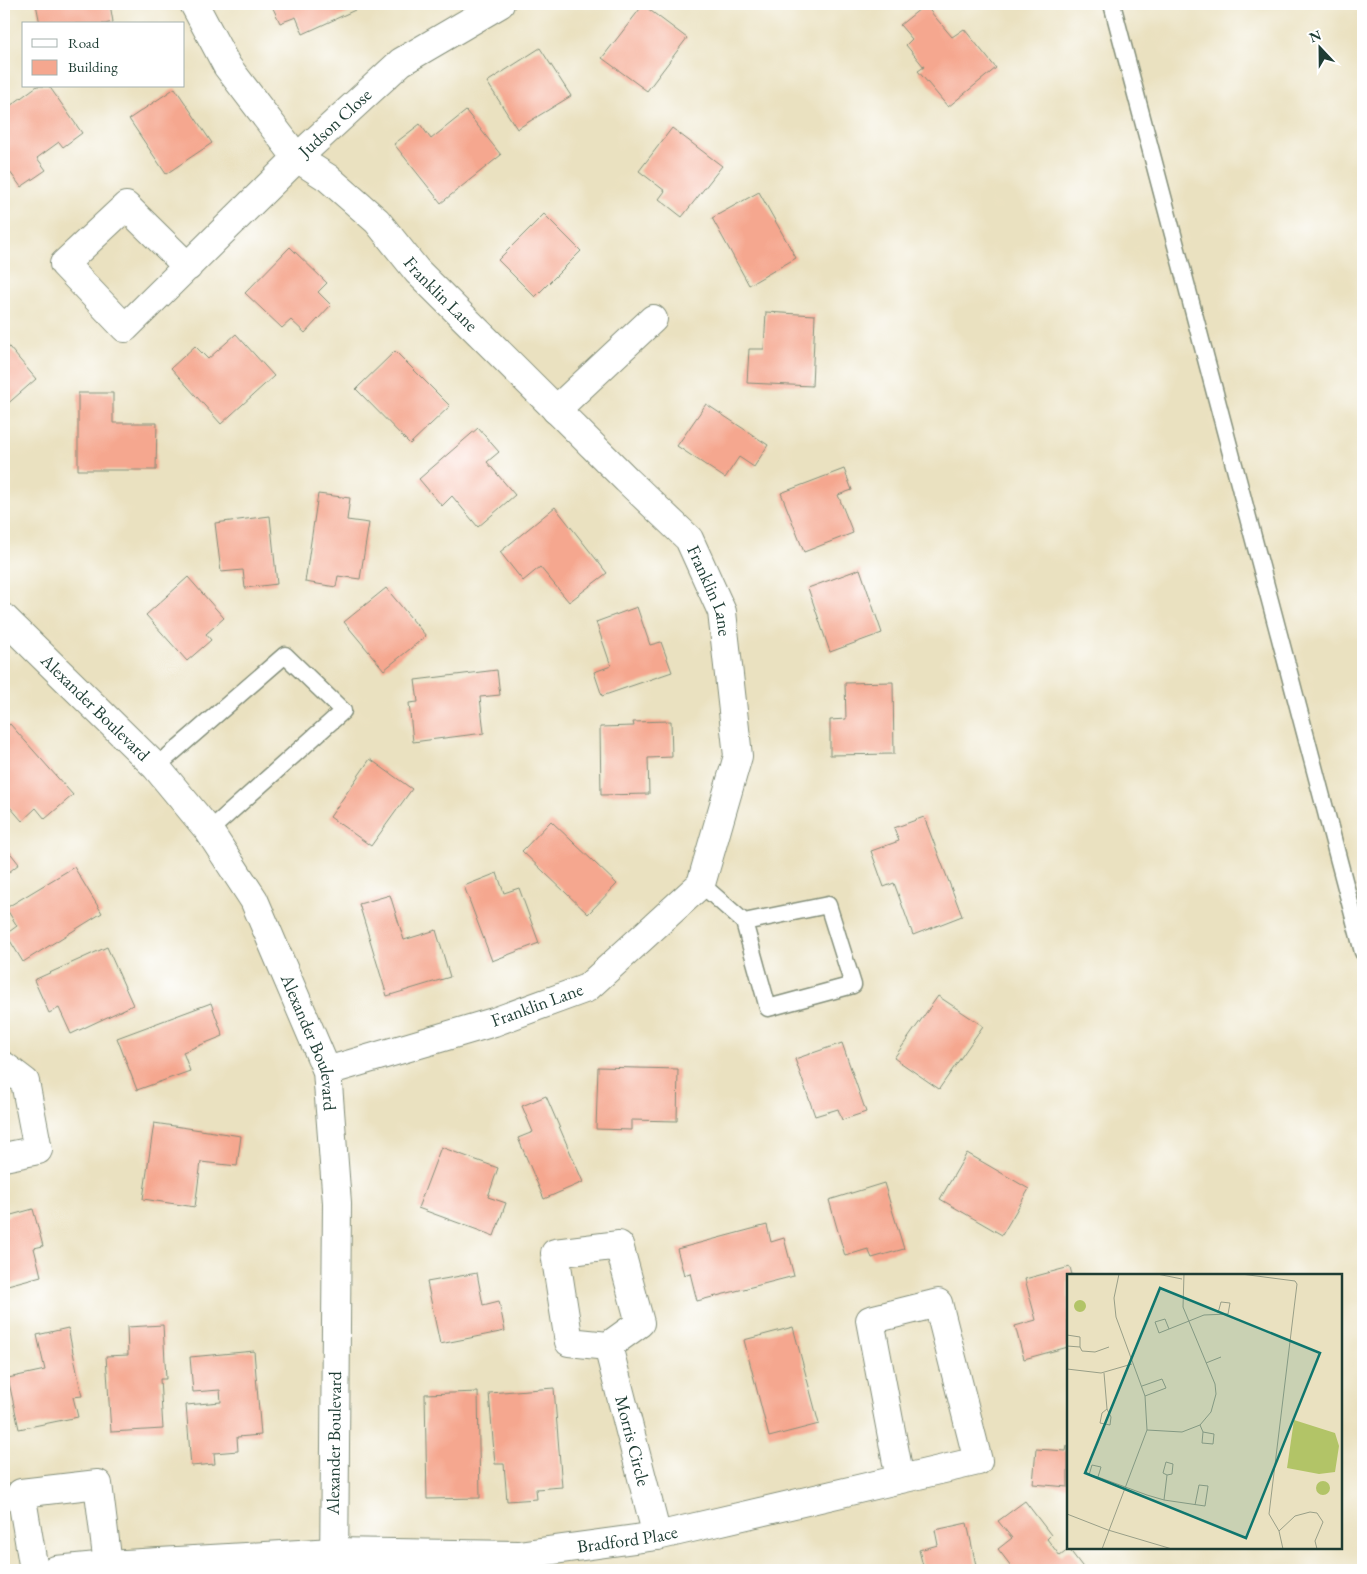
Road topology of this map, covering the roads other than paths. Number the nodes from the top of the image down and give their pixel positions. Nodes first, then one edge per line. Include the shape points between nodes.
1 (194, 4) edge
2 (500, 4) edge
3 (1112, 4) edge
4 (297, 158) junction
5 (188, 266) junction
6 (653, 320) dead end
7 (556, 410) junction
8 (4, 618) edge
9 (13, 646) edge
10 (156, 767) junction
11 (209, 831) junction
12 (701, 884) junction
13 (744, 922) junction
14 (1363, 952) edge
15 (4, 1066) edge
16 (327, 1071) junction
17 (4, 1157) edge
18 (608, 1346) dead end
19 (900, 1479) junction
20 (657, 1536) junction
21 (333, 1561) edge
22 (108, 1565) junction
23 (34, 1570) edge
24 (56, 1570) edge

1 - 4 street, Franklin Lane via 227,66
2 - 4 street, Judson Close via 401,62
3 - 14 lane
4 - 5 street, Judson Close
4 - 7 street, Franklin Lane via 328,178 377,221 417,271
5 - 5 street, Judson Close via 125,328 64,264 126,206
6 - 7 street
7 - 12 street, Franklin Lane via 689,539 722,612 738,756
8 - 9 street, Alexander Boulevard
9 - 10 street, Alexander Boulevard
10 - 11 street, Alexander Boulevard
10 - 11 lane via 285,654 343,711
11 - 16 street, Alexander Boulevard via 254,900
12 - 13 lane
12 - 16 street, Franklin Lane via 587,988 494,1022
13 - 13 lane via 828,904 853,984 768,1008
15 - 17 street via 25,1082 38,1150
16 - 21 street, Alexander Boulevard via 337,1202
18 - 20 street, Morris Circle
19 - 19 street, Bradford Place via 978,1461 938,1303 870,1320
19 - 20 street, Bradford Place
20 - 21 street, Bradford Place via 518,1555
21 - 22 street, Bradford Place
22 - 23 street via 98,1484 21,1493
22 - 24 street, Bradford Place

